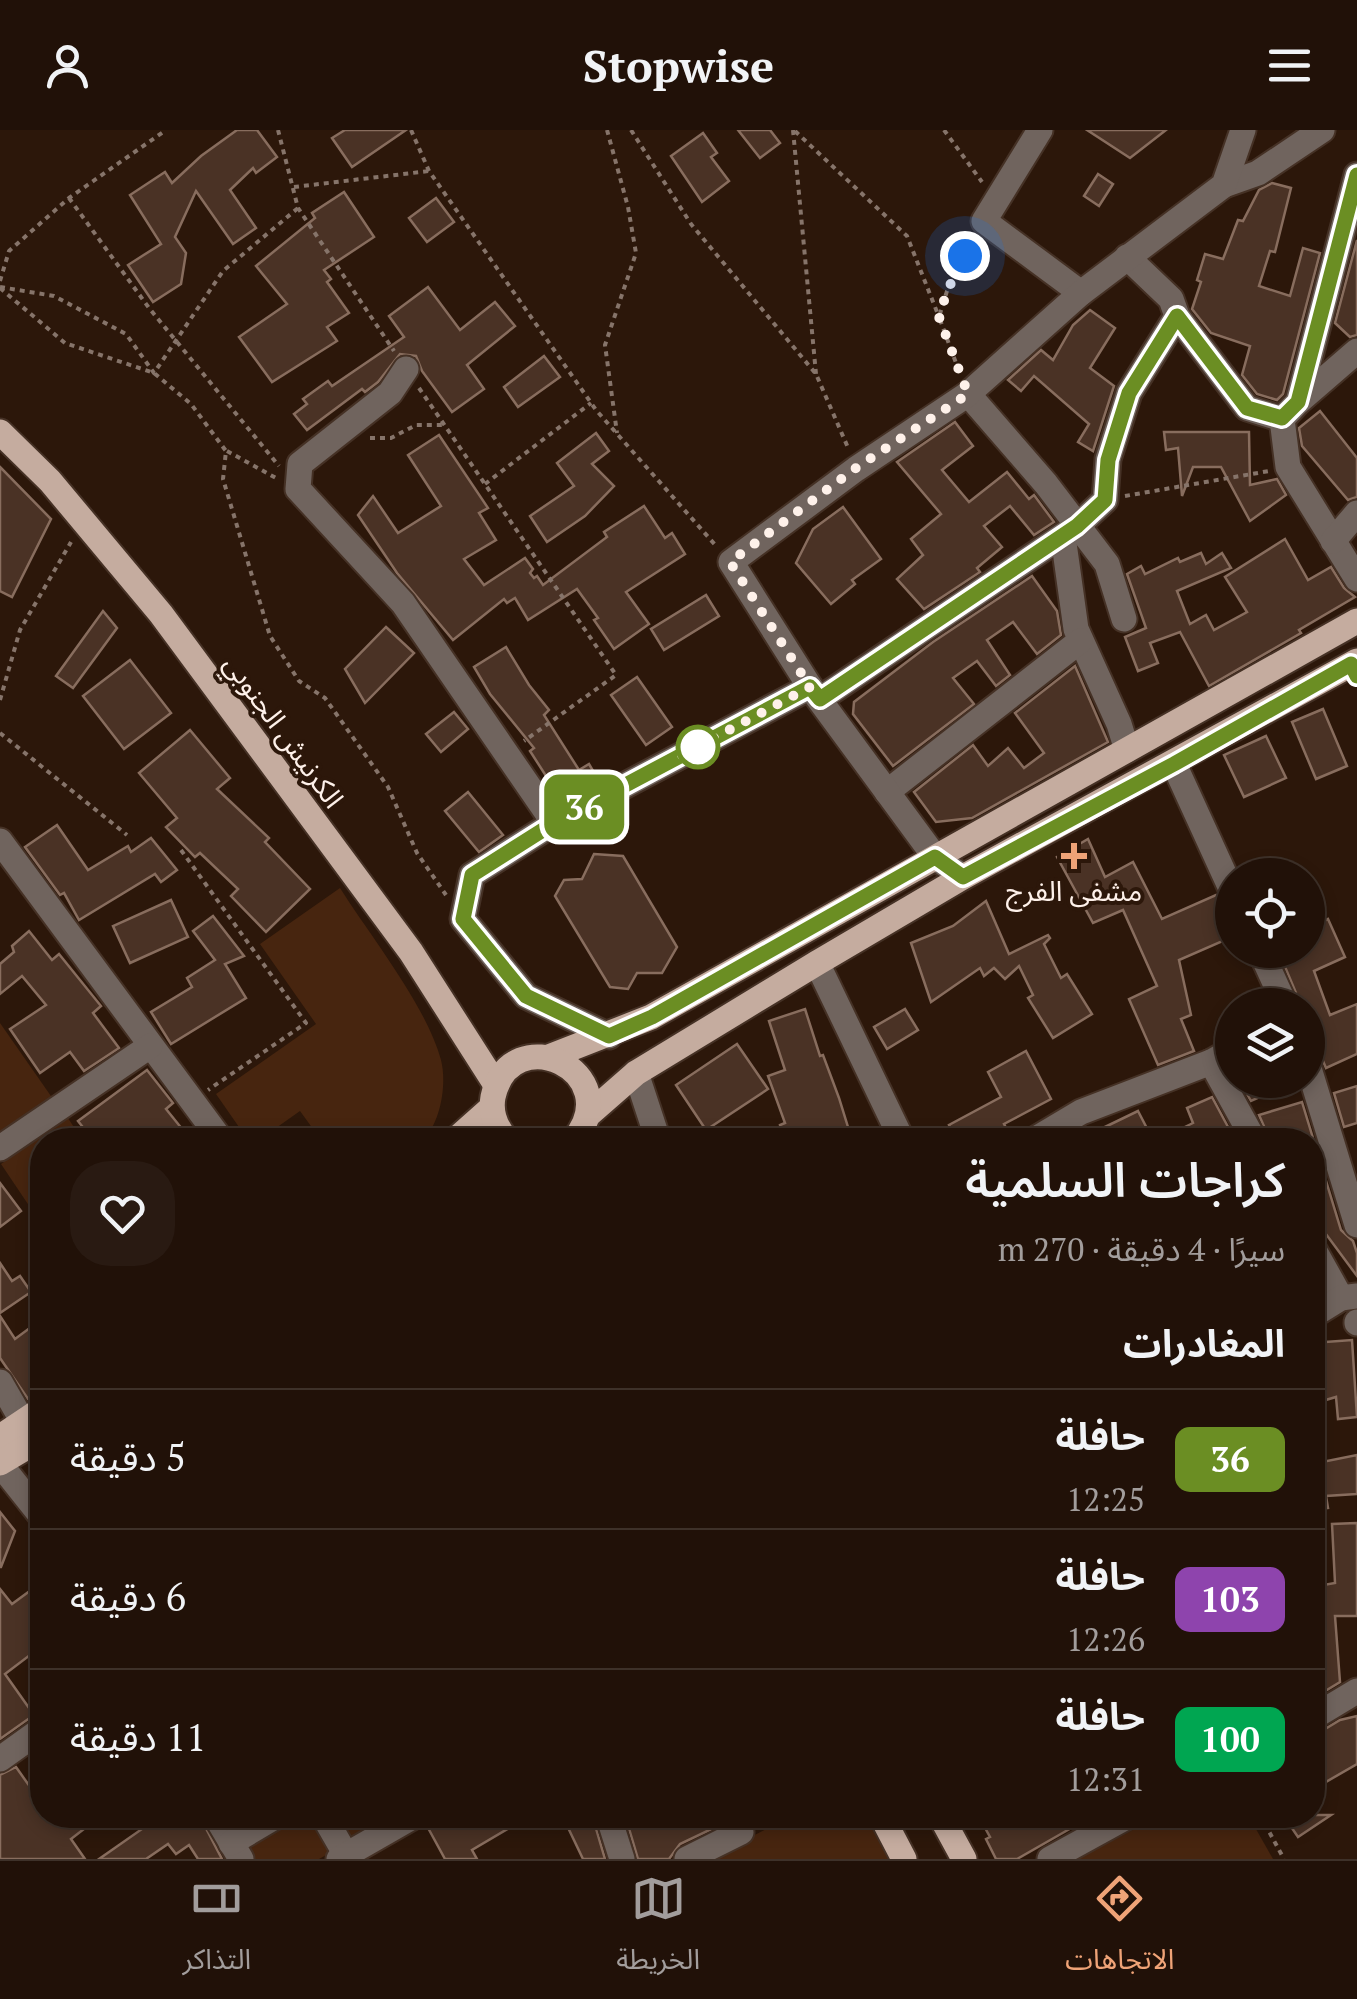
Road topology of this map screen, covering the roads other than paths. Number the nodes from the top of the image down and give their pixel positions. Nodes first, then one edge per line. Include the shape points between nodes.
1 (1040, 130) edge
2 (1243, 130) edge
3 (1322, 130) edge
4 (1357, 175) edge
5 (1224, 185) junction
6 (1127, 257) junction
7 (1081, 293) junction
8 (1177, 316) junction
9 (1357, 351) edge
10 (406, 369) road end
11 (968, 394) junction
12 (1290, 410) junction
13 (0, 432) edge
14 (1357, 514) edge
15 (1070, 531) junction
16 (1333, 541) junction
17 (1357, 580) edge
18 (1124, 619) dead end
19 (1357, 621) edge
20 (1080, 641) junction
21 (1355, 667) edge
22 (815, 693) junction
23 (1127, 750) junction
24 (1174, 764) junction
25 (887, 792) junction
26 (554, 823) junction
27 (0, 841) edge
28 (935, 857) junction
29 (1217, 858) edge
30 (963, 877) junction
31 (818, 962) junction
32 (609, 1036) junction
33 (150, 1046) junction
34 (549, 1057) junction
35 (1215, 1059) edge
36 (636, 1073) junction
37 (494, 1096) junction
38 (1238, 1098) edge
39 (1318, 1098) edge
40 (588, 1115) junction
41 (213, 1128) edge
42 (466, 1128) edge
43 (499, 1128) edge
44 (581, 1128) edge
45 (654, 1128) edge
46 (896, 1128) edge
47 (1054, 1128) edge
48 (1249, 1128) edge
49 (0, 1148) edge
50 (1357, 1225) edge
51 (1325, 1264) edge
52 (1349, 1297) edge
53 (1325, 1309) edge
54 (0, 1382) edge
55 (30, 1416) edge
56 (30, 1425) edge
57 (30, 1430) edge
58 (0, 1437) edge
59 (0, 1463) edge
60 (30, 1502) edge
61 (1357, 1691) edge
62 (1325, 1710) edge
63 (30, 1737) edge
64 (0, 1758) edge
65 (223, 1828) edge
66 (263, 1828) edge
67 (329, 1828) edge
68 (379, 1828) edge
69 (612, 1828) edge
70 (739, 1828) edge
71 (888, 1828) edge
72 (947, 1828) edge
73 (1106, 1828) edge
74 (236, 1851) edge
75 (342, 1857) edge
76 (622, 1859) edge
77 (687, 1859) edge
78 (904, 1859) edge
79 (964, 1859) edge
80 (1050, 1859) edge

1 - 7 street via 984,220
2 - 5 street
3 - 5 street via 1258,172
4 - 12 street
5 - 6 street
6 - 7 street
6 - 8 street via 1171,299
7 - 11 street
8 - 12 street via 1247,408
8 - 15 street via 1129,393 1108,460 1105,500
9 - 12 street
10 - 26 street via 390,392 300,464 298,489 403,603
11 - 15 street via 1046,484
11 - 22 street via 730,562
12 - 16 street via 1288,467
13 - 37 main road, الكرنيش الجنوبي via 50,481 160,614 411,952
14 - 16 street
15 - 18 street via 1108,564
15 - 20 street
15 - 22 street
16 - 17 street
19 - 23 main road
20 - 23 street
20 - 25 street
21 - 24 main road
22 - 25 street
22 - 26 street
23 - 28 main road
24 - 29 street
24 - 30 main road
25 - 28 street
26 - 32 street via 472,875 463,919 526,996
27 - 33 street
28 - 30 street
28 - 32 main road
30 - 31 main road
31 - 36 main road
31 - 46 street
32 - 34 main road
33 - 41 street
33 - 49 street
34 - 37 main road via 519,1061 505,1071
34 - 40 main road via 576,1072
35 - 47 street
36 - 40 main road
36 - 45 street
37 - 42 main road
37 - 43 main road, الكرنيش الجنوبي
38 - 48 street
39 - 50 street
40 - 44 main road
51 - 52 street
52 - 53 street
54 - 55 street
56 - 58 main road
57 - 59 main road
59 - 60 street
61 - 62 street
63 - 64 street
65 - 74 street
66 - 74 street
67 - 75 street
68 - 75 street
69 - 76 street
70 - 77 street
71 - 78 main road
72 - 79 main road
73 - 80 street

